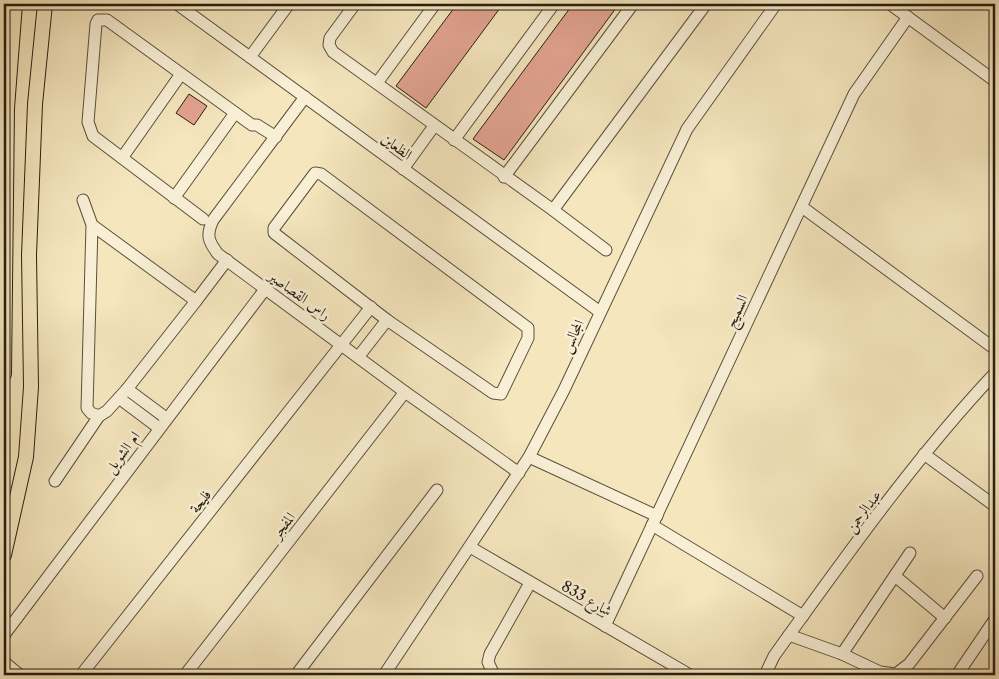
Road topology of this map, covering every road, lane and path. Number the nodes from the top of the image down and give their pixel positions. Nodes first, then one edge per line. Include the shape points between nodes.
1 (15, 4) edge
2 (177, 4) edge
3 (289, 4) edge
4 (355, 4) edge
5 (435, 4) edge
6 (554, 4) edge
7 (633, 4) edge
8 (706, 4) edge
9 (776, 4) edge
10 (890, 4) edge
11 (45, 5) edge
12 (908, 17) junction
13 (250, 57) junction
14 (181, 74) junction
15 (995, 81) edge
16 (377, 84) junction
17 (305, 97) junction
18 (235, 112) junction
19 (5, 113) edge
20 (431, 123) junction
21 (454, 140) junction
22 (273, 141) junction
23 (122, 158) junction
24 (400, 167) junction
25 (504, 177) junction
26 (174, 198) junction
27 (83, 200) dead end
28 (802, 207) junction
29 (552, 210) junction
30 (203, 219) dead end
31 (92, 225) junction
32 (4, 236) edge
33 (606, 250) dead end
34 (227, 260) junction
35 (266, 288) junction
36 (196, 301) junction
37 (371, 307) junction
38 (600, 312) junction
39 (387, 320) junction
40 (342, 344) junction
41 (995, 349) edge
42 (359, 356) junction
43 (995, 373) edge
44 (4, 374) edge
45 (405, 392) junction
46 (123, 393) junction
47 (99, 416) junction
48 (166, 418) junction
49 (159, 428) junction
50 (924, 454) junction
51 (529, 457) junction
52 (519, 473) junction
53 (55, 481) dead end
54 (437, 490) dead end
55 (995, 506) edge
56 (654, 521) junction
57 (470, 547) junction
58 (910, 553) dead end
59 (4, 555) edge
60 (895, 576) junction
61 (977, 576) dead end
62 (530, 583) junction
63 (803, 616) junction
64 (945, 618) junction
65 (995, 620) edge
66 (605, 626) junction
67 (789, 635) junction
68 (4, 636) edge
69 (842, 654) junction
70 (4, 660) edge
71 (674, 672) edge
72 (879, 674) edge
73 (20, 675) edge
74 (81, 675) edge
75 (185, 675) edge
76 (296, 675) edge
77 (384, 675) edge
78 (494, 675) edge
79 (690, 675) edge
80 (765, 675) edge
81 (957, 675) edge

1 - 19 main road
2 - 13 street, الظعاين
3 - 13 street
4 - 16 street via 330,38 329,45 333,52
5 - 16 street
6 - 21 street
7 - 25 street
8 - 29 street
9 - 38 street, المجالس via 687,129
10 - 12 street
11 - 59 main road via 35,104 30,227 31,387 26,457
12 - 15 street
12 - 28 street, السميح via 861,82
13 - 17 street, الظعاين
14 - 18 street
14 - 23 street
14 - 23 street via 107,20 98,20 88,126 93,136
16 - 20 street
17 - 22 street, راس القصاصير
17 - 24 street, الظعاين
18 - 22 street via 252,125 257,125
18 - 26 street
19 - 32 main road
20 - 21 street
20 - 24 street
21 - 25 street
22 - 34 street, راس القصاصير via 213,220 208,232 211,246
23 - 26 street
24 - 38 street, الظعاين
25 - 29 street
26 - 30 street
27 - 31 street
28 - 41 street
28 - 56 street, السميح
29 - 33 street
31 - 36 street
31 - 47 street via 87,408
32 - 44 main road
34 - 35 street, راس القصاصير
34 - 36 street
35 - 40 street, راس القصاصير
35 - 48 street, ام الشويل
36 - 46 street
37 - 39 street
37 - 39 street via 274,233 276,224 315,173 321,174 525,325 529,334 502,392 497,395
37 - 40 street, فليحة
38 - 51 street, المجالس
39 - 42 street
40 - 42 street, راس القصاصير
40 - 74 street, فليحة
42 - 45 street, راس القصاصير
43 - 50 street, عبدالرحمن
45 - 52 street, راس القصاصير
45 - 75 street, المفجر
46 - 47 street
46 - 48 street
46 - 49 street
47 - 53 street
48 - 49 street, ام الشويل
49 - 68 street, ام الشويل
50 - 55 street
50 - 63 street, عبدالرحمن
51 - 52 street, المجالس
51 - 56 street
52 - 57 street, المجالس
54 - 76 street
56 - 63 street
56 - 66 street, السميح
57 - 62 street, شارع 833
57 - 77 street, المجالس
58 - 60 street
60 - 64 street
60 - 69 street
61 - 64 street
62 - 66 street, شارع 833
62 - 78 street via 490,654 488,662
63 - 67 street, عبدالرحمن
64 - 72 street via 904,669 896,674
65 - 81 street
66 - 71 street, شارع 833
67 - 69 street
67 - 80 street, عبدالرحمن
69 - 72 street
70 - 73 street
71 - 79 street, شارع 833

